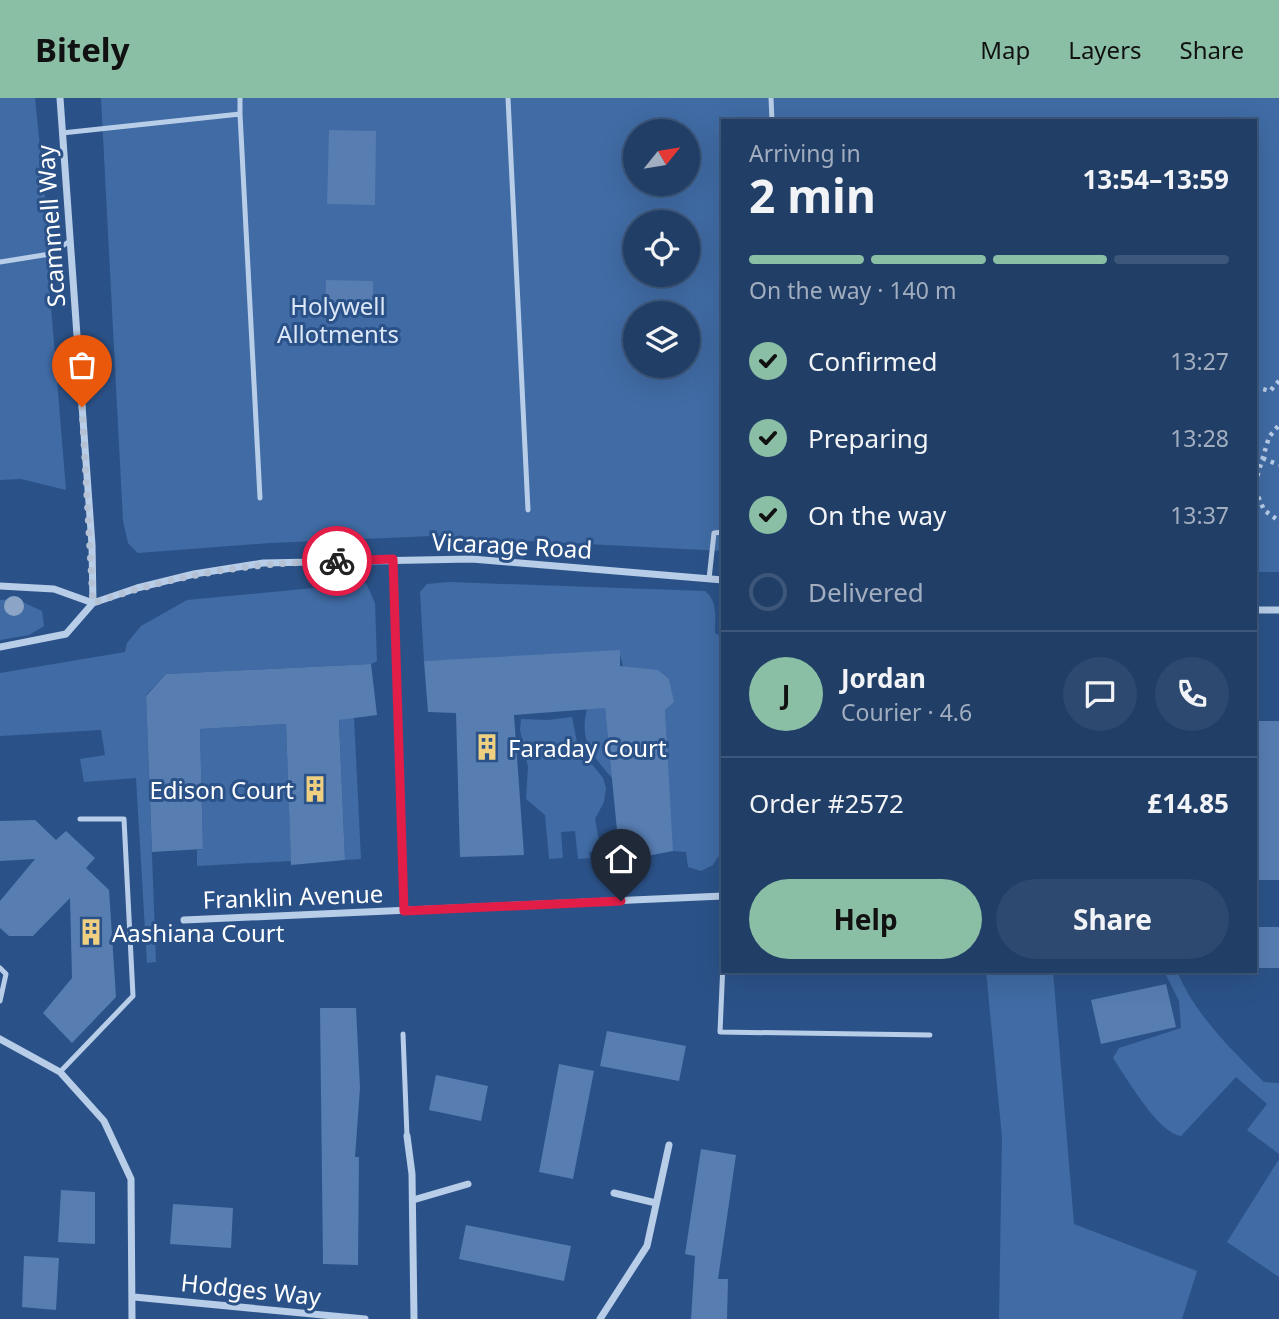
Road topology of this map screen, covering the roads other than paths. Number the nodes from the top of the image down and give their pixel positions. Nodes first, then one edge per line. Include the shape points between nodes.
1 (60, 98) edge
2 (240, 98) edge
3 (508, 98) edge
4 (771, 98) edge
5 (240, 114) junction
6 (772, 119) edge
7 (62, 132) junction
8 (70, 241) junction
9 (0, 262) edge
10 (260, 498) dead end
11 (528, 510) dead end
12 (721, 532) edge
13 (393, 559) junction
14 (709, 579) junction
15 (721, 580) edge
16 (0, 586) edge
17 (93, 603) junction
18 (1257, 610) edge
19 (1279, 610) edge
20 (0, 646) edge
21 (79, 818) dead end
22 (721, 896) edge
23 (404, 911) junction
24 (184, 920) dead end
25 (0, 968) edge
26 (723, 973) edge
27 (0, 1001) edge
28 (403, 1034) dead end
29 (930, 1035) dead end
30 (0, 1039) edge
31 (60, 1072) junction
32 (407, 1136) joint
33 (669, 1145) dead end
34 (468, 1184) dead end
35 (614, 1194) dead end
36 (413, 1200) junction
37 (656, 1203) junction
38 (134, 1297) junction
39 (132, 1319) edge
40 (365, 1319) edge
41 (414, 1319) edge
42 (600, 1319) edge

1 - 7 street, Scammell Way
2 - 5 lane
3 - 11 lane
4 - 6 lane
5 - 7 lane
5 - 10 lane
7 - 8 street, Scammell Way
8 - 9 lane via 50,254
8 - 17 street, Scammell Way
12 - 14 lane via 714,533
13 - 14 street, Vicarage Road via 472,559
13 - 17 street, Vicarage Road via 263,563 194,574
13 - 23 street, Franklin Avenue
14 - 15 street, Vicarage Road
16 - 17 street via 54,589
17 - 20 street via 66,634
18 - 19 street
21 - 31 lane via 124,819 133,996
22 - 23 street, Franklin Avenue
23 - 24 street, Franklin Avenue
25 - 27 lane via 6,974
26 - 29 lane via 720,1032
28 - 32 lane
30 - 31 street
31 - 38 street via 104,1121 131,1179
32 - 36 street
33 - 37 street
34 - 36 street
35 - 37 street
36 - 41 street
37 - 42 street via 647,1245
38 - 39 street
38 - 40 street, Hodges Way

